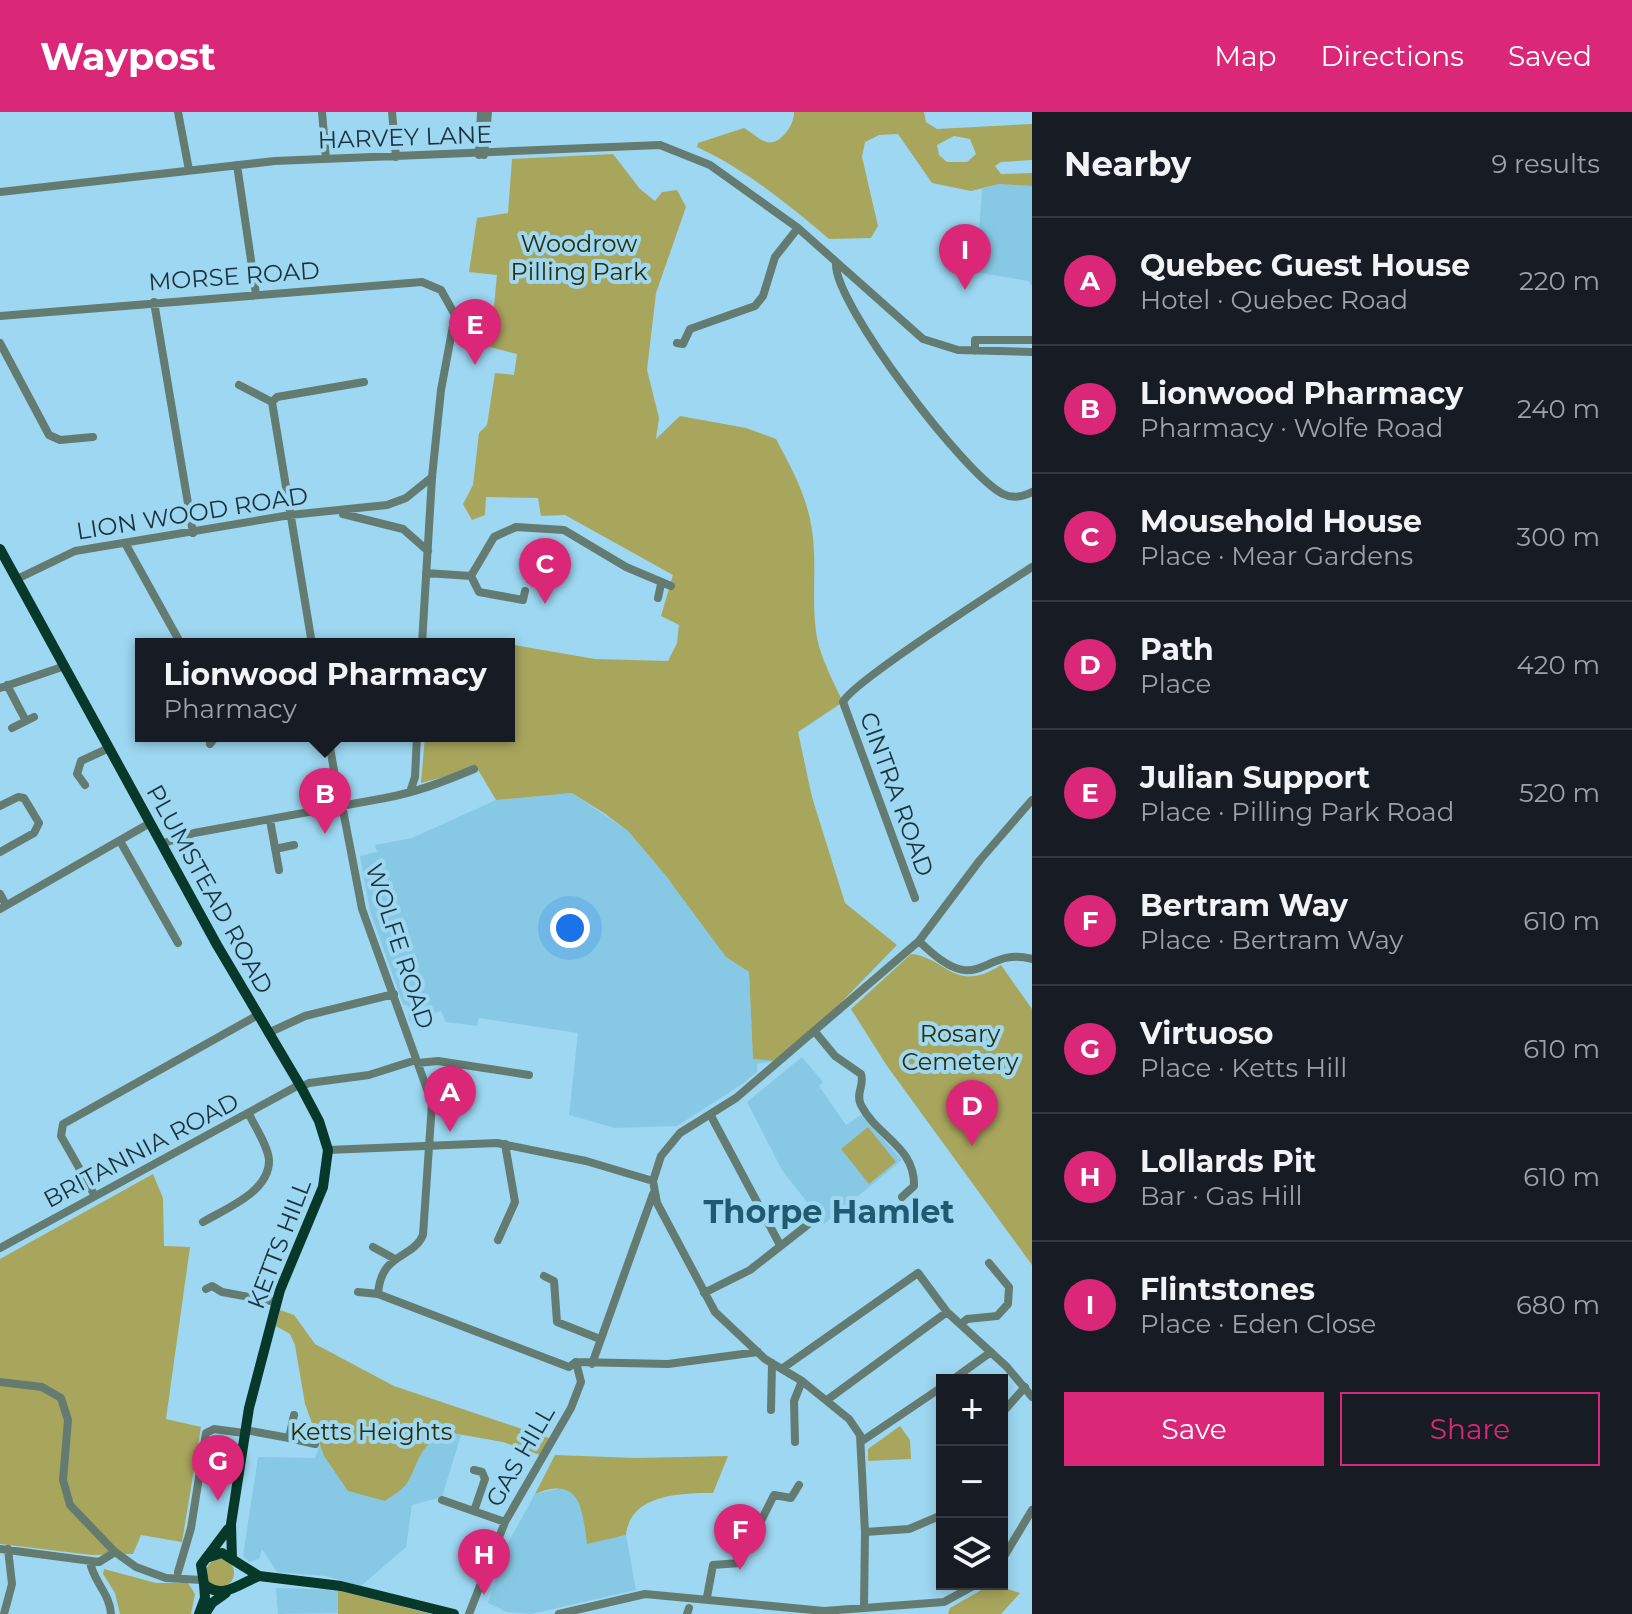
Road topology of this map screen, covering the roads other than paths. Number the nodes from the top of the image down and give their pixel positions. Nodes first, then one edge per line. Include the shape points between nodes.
1 (178, 112) edge
2 (322, 112) edge
3 (392, 112) edge
4 (481, 112) edge
5 (488, 112) edge
6 (481, 155) junction
7 (396, 157) junction
8 (326, 159) junction
9 (237, 165) junction
10 (189, 170) junction
11 (0, 192) edge
12 (798, 228) junction
13 (836, 265) junction
14 (852, 279) junction
15 (256, 294) junction
16 (847, 295) junction
17 (154, 302) junction
18 (0, 316) edge
19 (1032, 340) edge
20 (0, 343) edge
21 (683, 344) dead end
22 (975, 351) junction
23 (1032, 352) edge
24 (364, 382) dead end
25 (239, 385) dead end
26 (272, 402) junction
27 (93, 437) dead end
28 (432, 477) junction
29 (1032, 492) edge
30 (331, 513) junction
31 (290, 515) junction
32 (193, 533) junction
33 (125, 543) junction
34 (0, 549) edge
35 (428, 551) junction
36 (1032, 567) edge
37 (426, 573) junction
38 (471, 576) junction
39 (17, 579) junction
40 (525, 591) dead end
41 (658, 598) dead end
42 (178, 638) edge
43 (311, 638) edge
44 (422, 638) edge
45 (65, 666) junction
46 (3, 687) edge
47 (12, 728) dead end
48 (329, 742) edge
49 (417, 742) edge
50 (109, 748) junction
51 (474, 769) dead end
52 (80, 783) dead end
53 (411, 789) junction
54 (1032, 800) edge
55 (341, 805) junction
56 (0, 806) edge
57 (270, 820) junction
58 (150, 823) junction
59 (120, 841) junction
60 (161, 844) junction
61 (294, 845) dead end
62 (275, 849) junction
63 (0, 852) edge
64 (279, 870) dead end
65 (0, 894) edge
66 (915, 898) dead end
67 (3, 907) edge
68 (173, 939) dead end
69 (919, 941) junction
70 (1032, 959) edge
71 (394, 994) junction
72 (258, 1015) junction
73 (268, 1033) junction
74 (816, 1033) junction
75 (417, 1061) junction
76 (529, 1075) dead end
77 (298, 1083) junction
78 (249, 1114) junction
79 (711, 1116) junction
80 (430, 1144) junction
81 (505, 1144) junction
82 (328, 1150) junction
83 (653, 1181) junction
84 (653, 1194) junction
85 (95, 1196) junction
86 (902, 1197) dead end
87 (815, 1219) dead end
88 (203, 1222) dead end
89 (498, 1240) dead end
90 (780, 1245) junction
91 (373, 1247) dead end
92 (0, 1248) edge
93 (393, 1258) junction
94 (989, 1263) dead end
95 (544, 1276) dead end
96 (206, 1289) dead end
97 (358, 1292) dead end
98 (704, 1293) junction
99 (375, 1295) junction
100 (276, 1302) junction
101 (947, 1312) junction
102 (961, 1324) junction
103 (600, 1339) junction
104 (758, 1352) junction
105 (991, 1352) junction
106 (576, 1362) junction
107 (772, 1363) junction
108 (592, 1364) junction
109 (783, 1368) junction
110 (960, 1374) edge
111 (802, 1381) junction
112 (0, 1382) edge
113 (1025, 1387) junction
114 (936, 1391) edge
115 (1032, 1397) edge
116 (827, 1400) junction
117 (1008, 1406) edge
118 (771, 1410) dead end
119 (294, 1415) dead end
120 (244, 1431) junction
121 (289, 1438) junction
122 (862, 1441) junction
123 (795, 1442) dead end
124 (315, 1444) dead end
125 (474, 1470) dead end
126 (799, 1485) dead end
127 (442, 1500) dead end
128 (1032, 1510) edge
129 (474, 1511) junction
130 (936, 1518) edge
131 (505, 1522) junction
132 (231, 1524) junction
133 (865, 1532) junction
134 (4, 1549) edge
135 (1008, 1550) edge
136 (115, 1552) junction
137 (233, 1560) junction
138 (90, 1561) junction
139 (204, 1562) junction
140 (180, 1575) junction
141 (259, 1576) junction
142 (203, 1582) junction
143 (233, 1588) junction
144 (966, 1590) edge
145 (707, 1597) junction
146 (944, 1602) junction
147 (864, 1607) junction
148 (880, 1610) edge
149 (4, 1614) edge
150 (111, 1614) edge
151 (202, 1614) edge
152 (454, 1614) edge
153 (469, 1614) edge
154 (559, 1614) edge
155 (943, 1614) edge

1 - 10 street
2 - 8 street
3 - 7 street
4 - 6 street
5 - 6 street
6 - 7 street, HARVEY LANE
6 - 12 street, HARVEY LANE via 628,144 674,148 710,165
7 - 8 street, HARVEY LANE
8 - 9 street, HARVEY LANE
9 - 10 street, HARVEY LANE
9 - 15 street
10 - 11 street, HARVEY LANE
12 - 13 street, HARVEY LANE
12 - 21 street via 775,257 755,306 690,329
13 - 14 street, HARVEY LANE
13 - 16 street
14 - 16 street
14 - 22 street, HARVEY LANE via 923,339 947,349
15 - 17 street, MORSE ROAD
15 - 28 street, MORSE ROAD via 422,282 441,290 455,315
16 - 29 street via 927,417 984,478 1010,497
17 - 18 street, MORSE ROAD
17 - 32 street
19 - 22 street via 975,340
20 - 27 street via 49,435 60,440
22 - 23 street, HARVEY LANE
24 - 26 street
25 - 26 street
26 - 31 street
28 - 30 street, LION WOOD ROAD via 406,498 387,505
28 - 35 street
30 - 31 street, LION WOOD ROAD
30 - 35 street, LION WOOD ROAD via 388,522
31 - 32 street, LION WOOD ROAD
31 - 43 street
32 - 33 street, LION WOOD ROAD
33 - 39 street, LION WOOD ROAD via 68,553
33 - 42 street
34 - 39 main road, PLUMSTEAD ROAD
35 - 37 street
36 - 66 street, CINTRA ROAD via 872,675 843,702
37 - 38 street
37 - 44 street
38 - 40 street via 479,592 523,600
38 - 41 street via 483,550 506,529 564,530 666,585
39 - 45 main road, PLUMSTEAD ROAD
45 - 46 street
45 - 50 main road, PLUMSTEAD ROAD
46 - 47 street via 30,719
48 - 55 street, WOLFE ROAD
49 - 53 street
50 - 52 street via 81,761
50 - 58 main road, PLUMSTEAD ROAD
51 - 53 street via 426,790
53 - 55 street
54 - 69 street
55 - 57 street
55 - 71 street, WOLFE ROAD via 362,909
56 - 63 street via 24,798 39,823 34,833
57 - 60 street via 174,837
57 - 62 street
58 - 59 street
58 - 60 main road, PLUMSTEAD ROAD
59 - 67 street
59 - 68 street
60 - 72 main road, PLUMSTEAD ROAD
61 - 62 street
62 - 64 street
65 - 67 street
69 - 70 street via 943,964 964,971 1014,956
69 - 74 street
71 - 73 street via 305,1016
71 - 75 street, WOLFE ROAD
72 - 73 main road, PLUMSTEAD ROAD
72 - 85 street via 63,1124 61,1136
73 - 77 main road, PLUMSTEAD ROAD
74 - 79 street
74 - 86 street via 835,1056 861,1074 860,1103 886,1139 908,1156 914,1186
75 - 76 street, BRITANNIA ROAD
75 - 77 street, BRITANNIA ROAD via 369,1075
75 - 80 street, WOLFE ROAD via 432,1103
77 - 78 street, BRITANNIA ROAD
77 - 82 main road, KETTS HILL
78 - 85 street, BRITANNIA ROAD
78 - 88 street via 269,1157 268,1166 248,1196
79 - 83 street via 667,1145
79 - 90 street
80 - 81 street
80 - 82 street
80 - 93 street, WOLFE ROAD via 423,1235
81 - 83 street
81 - 89 street via 515,1202
82 - 100 main road, KETTS HILL via 321,1196
83 - 84 street
84 - 98 street
84 - 103 street
85 - 92 street, BRITANNIA ROAD
87 - 90 street
90 - 98 street via 750,1270
91 - 93 street
93 - 99 street
94 - 102 street via 1009,1287 1008,1304 997,1316
95 - 103 street via 554,1281 557,1322
96 - 100 street via 212,1286
97 - 99 street
98 - 104 street via 715,1312
99 - 106 street via 558,1365
100 - 120 main road, KETTS HILL
101 - 102 street
101 - 109 street via 918,1273
101 - 116 street
102 - 105 street
103 - 108 street
104 - 107 street
104 - 108 street via 668,1364
105 - 110 street
105 - 113 street
106 - 108 street
106 - 131 street, GAS HILL via 581,1382 571,1408
107 - 109 street
107 - 118 street
109 - 111 street
111 - 116 street
111 - 123 street via 794,1401
112 - 136 street via 42,1387 61,1398 68,1420 66,1497
113 - 115 street
113 - 117 street
114 - 122 street
116 - 122 street via 849,1419
119 - 121 street
120 - 121 street
120 - 132 main road, KETTS HILL
120 - 140 street via 206,1433
121 - 124 street
122 - 133 street
125 - 129 street via 485,1479
126 - 145 street via 791,1498 774,1495 740,1563 713,1565
127 - 129 street
128 - 135 street
129 - 131 street
130 - 133 street via 909,1529
131 - 153 street, GAS HILL
132 - 137 main road, KETTS HILL
132 - 139 main road, KETTS HILL
133 - 147 street
134 - 138 street
134 - 149 street via 12,1584
136 - 138 street via 102,1561
136 - 140 street via 155,1575
137 - 139 main road via 222,1553
137 - 141 main road
137 - 143 main road via 239,1572
138 - 150 street via 106,1590
139 - 140 street
139 - 142 main road
140 - 142 street
141 - 143 main road
141 - 152 main road via 341,1586
142 - 143 main road via 218,1592
142 - 151 main road
143 - 151 main road
144 - 146 street
145 - 147 street via 824,1611
145 - 154 street via 645,1594
146 - 148 street
146 - 155 street
147 - 148 street

